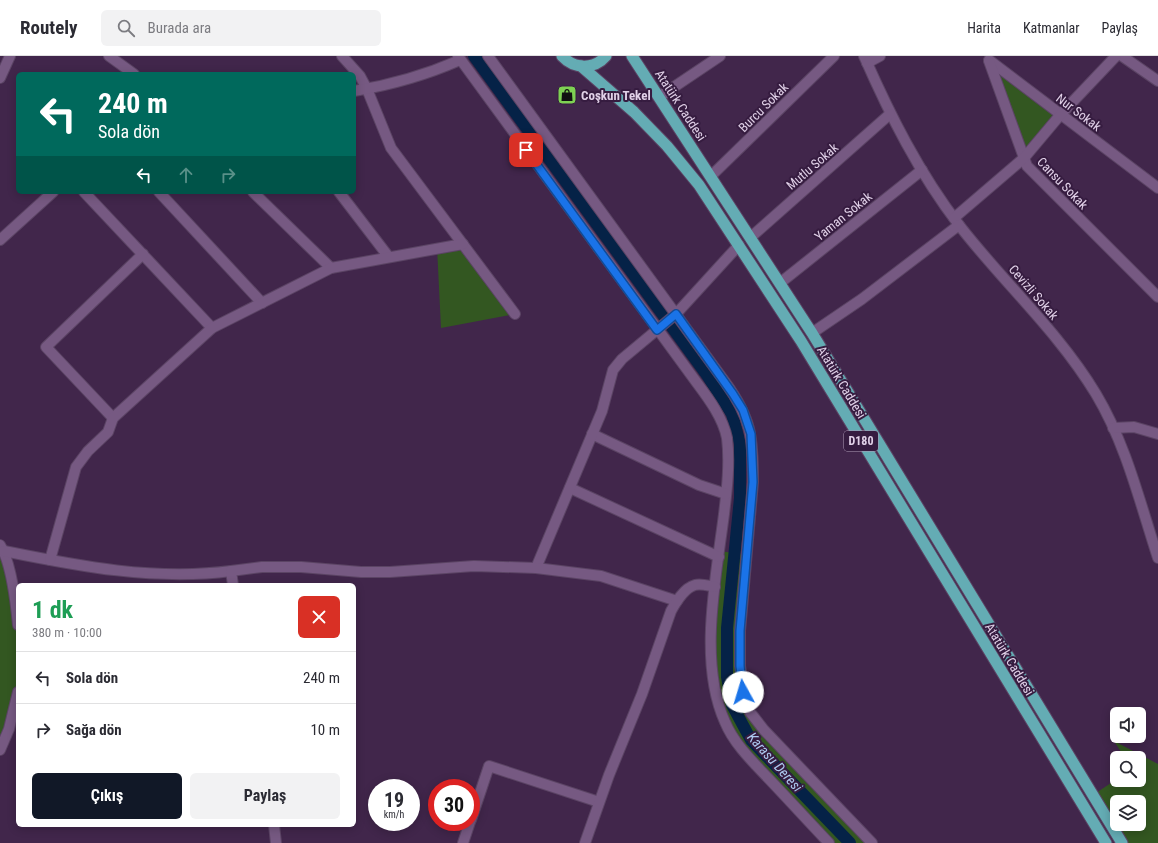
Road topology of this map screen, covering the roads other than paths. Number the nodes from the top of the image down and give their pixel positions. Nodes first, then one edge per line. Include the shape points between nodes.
1 (10, 56) edge
2 (109, 56) edge
3 (342, 56) edge
4 (488, 56) edge
5 (562, 56) edge
6 (606, 56) edge
7 (632, 56) edge
8 (720, 56) edge
9 (834, 56) edge
10 (880, 56) edge
11 (1116, 56) edge
12 (1122, 56) edge
13 (459, 58) edge
14 (987, 58) edge
15 (865, 60) edge
16 (581, 66) junction
17 (131, 72) edge
18 (0, 78) edge
19 (1158, 81) edge
20 (367, 89) junction
21 (356, 91) edge
22 (658, 97) junction
23 (890, 114) junction
24 (1061, 114) junction
25 (1024, 158) junction
26 (922, 170) junction
27 (711, 176) junction
28 (1158, 188) edge
29 (51, 194) edge
30 (86, 194) edge
31 (161, 194) edge
32 (255, 194) edge
33 (341, 194) edge
34 (956, 221) junction
35 (751, 237) junction
36 (0, 240) edge
37 (464, 244) junction
38 (739, 245) junction
39 (143, 254) junction
40 (388, 256) junction
41 (331, 268) junction
42 (780, 283) junction
43 (1158, 297) edge
44 (262, 302) junction
45 (515, 314) dead end
46 (676, 314) junction
47 (212, 328) junction
48 (657, 330) junction
49 (812, 333) junction
50 (113, 418) junction
51 (1113, 428) junction
52 (592, 434) junction
53 (1158, 434) edge
54 (570, 488) junction
55 (726, 494) junction
56 (2, 548) edge
57 (719, 557) junction
58 (1158, 558) edge
59 (50, 560) junction
60 (536, 568) junction
61 (231, 571) junction
62 (233, 583) edge
63 (715, 587) junction
64 (677, 601) junction
65 (16, 612) edge
66 (16, 700) edge
67 (0, 750) edge
68 (480, 794) edge
69 (598, 802) junction
70 (274, 827) edge
71 (467, 831) edge
72 (276, 843) edge
73 (463, 843) edge
74 (585, 843) edge
75 (829, 843) edge
76 (872, 843) edge
77 (1106, 843) edge
78 (1122, 843) edge

1 - 18 street
2 - 17 street
3 - 20 street via 360,76
4 - 46 street
5 - 16 highway, Atatürk Caddesi via 568,62
6 - 16 highway via 594,64
7 - 22 highway, Atatürk Caddesi / D180
8 - 22 street
9 - 27 street, Burcu Sokak
10 - 15 street
11 - 24 street
12 - 19 street
13 - 20 street via 438,70
13 - 48 street
14 - 24 street, Nur Sokak
14 - 25 street, Cansu Sokak
15 - 23 street, Cevizli Sokak
16 - 38 highway, Atatürk Caddesi / D180 via 634,112 667,146 699,185
20 - 21 street
20 - 37 street via 391,148
22 - 27 highway, Atatürk Caddesi / D180
23 - 26 street, Cevizli Sokak
23 - 35 street, Mutlu Sokak
24 - 25 street
24 - 28 street, Nur Sokak
25 - 34 street
25 - 43 street, Cansu Sokak via 1027,166
26 - 34 street, Cevizli Sokak
26 - 42 street, Yaman Sokak
27 - 35 highway, Atatürk Caddesi / D180
29 - 36 street
30 - 39 street
31 - 44 street
32 - 41 street
33 - 40 street
34 - 49 street via 862,299
34 - 51 street, Cevizli Sokak via 1072,358 1096,395
35 - 42 highway, Atatürk Caddesi / D180
37 - 40 street
37 - 45 street
38 - 46 street
38 - 77 highway, Atatürk Caddesi / D180 via 805,348
39 - 47 street
39 - 50 street via 46,347
40 - 41 street
41 - 44 street
42 - 49 highway, Atatürk Caddesi / D180
44 - 47 street
46 - 48 street
46 - 76 street via 733,394 743,410 751,434 753,482 740,631 743,692 750,712 764,730
47 - 50 street
48 - 52 street via 622,359 613,370 602,411
48 - 55 street via 700,387 720,419 726,438
49 - 78 highway, Atatürk Caddesi / D180
50 - 59 street via 108,432 76,467
51 - 53 street via 1134,427
51 - 58 street, Cevizli Sokak via 1144,511
52 - 54 street
52 - 55 street via 699,485
54 - 57 street
54 - 60 street
55 - 57 street
56 - 59 street
56 - 65 street
57 - 63 street
59 - 61 street via 152,573 199,575
60 - 61 street via 474,566 361,572 262,567
60 - 64 street via 601,576
61 - 62 street
63 - 64 street via 696,584
63 - 75 street via 712,680 725,723 741,748
64 - 69 street
66 - 67 street via 9,729
68 - 69 street via 489,766
69 - 74 street
70 - 72 street
71 - 73 street

